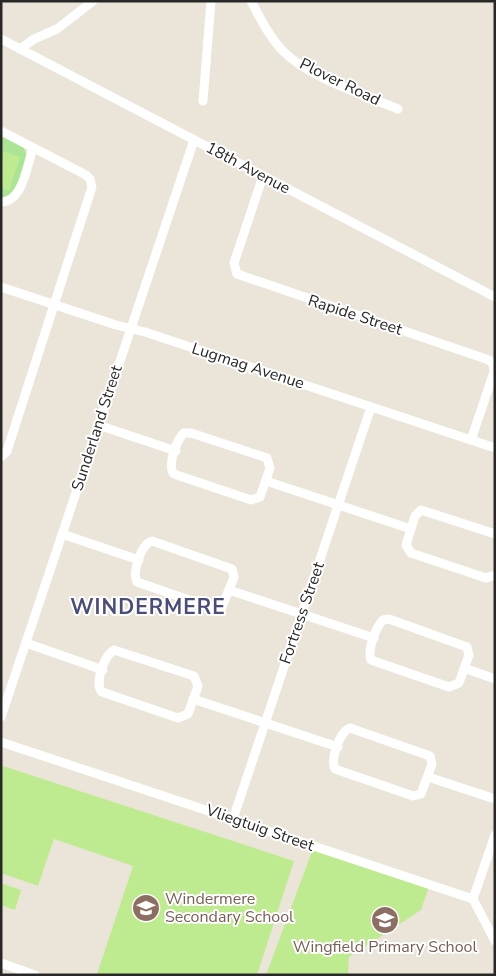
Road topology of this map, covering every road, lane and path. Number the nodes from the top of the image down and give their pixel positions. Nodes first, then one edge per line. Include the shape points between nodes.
1 (93, 1) edge
2 (211, 1) edge
3 (251, 1) edge
4 (1, 39) edge
5 (20, 49) junction
6 (203, 101) dead end
7 (398, 110) dead end
8 (1, 131) edge
9 (194, 140) junction
10 (33, 148) junction
11 (263, 176) junction
12 (1, 202) edge
13 (1, 286) edge
14 (495, 297) edge
15 (54, 304) junction
16 (130, 328) junction
17 (371, 407) junction
18 (98, 425) junction
19 (471, 440) junction
20 (495, 448) edge
21 (176, 451) junction
22 (1, 457) edge
23 (266, 481) junction
24 (338, 505) junction
25 (411, 529) junction
26 (62, 534) junction
27 (495, 534) edge
28 (139, 560) junction
29 (495, 575) edge
30 (229, 590) junction
31 (302, 614) junction
32 (374, 638) junction
33 (26, 643) junction
34 (464, 668) junction
35 (103, 670) junction
36 (495, 679) edge
37 (193, 699) junction
38 (1, 717) edge
39 (265, 723) junction
40 (1, 742) edge
41 (338, 747) junction
42 (428, 777) junction
43 (495, 799) edge
44 (233, 819) junction
45 (495, 835) edge
46 (473, 899) junction
47 (495, 941) edge
48 (1, 963) edge
49 (22, 973) edge
50 (35, 975) edge

1 - 5 street via 57,29
2 - 6 street
3 - 7 street, Plover Road via 273,38 293,59 326,78
4 - 5 street, 18th Avenue
5 - 9 street, 18th Avenue
8 - 10 street
9 - 11 street, 18th Avenue
9 - 16 street, Sunderland Street
10 - 12 street via 17,194 9,201
10 - 15 street via 86,175 92,184
11 - 14 street, 18th Avenue
11 - 19 street, Rapide Street via 234,263 237,274 489,360 494,372
13 - 15 street, Lugmag Avenue
15 - 16 street, Lugmag Avenue
15 - 22 street via 7,451
16 - 17 street, Lugmag Avenue
16 - 18 street, Sunderland Street
17 - 19 street, Lugmag Avenue
17 - 24 street, Fortress Street
18 - 21 street
18 - 26 street, Sunderland Street
19 - 20 street, Lugmag Avenue
21 - 23 street via 181,436 188,432 256,454 267,458 270,464
21 - 23 street via 171,467 176,475 253,500 260,496
23 - 24 street
24 - 25 street
24 - 31 street, Fortress Street
25 - 27 street via 416,514 424,510
25 - 29 street via 406,545 410,552 486,578
26 - 28 street
26 - 33 street, Sunderland Street
28 - 30 street via 150,541 192,554 232,569 234,575
28 - 30 street via 134,576 138,583 196,603 221,608
30 - 31 street
31 - 32 street
31 - 39 street, Fortress Street
32 - 34 street via 380,623 387,619 464,644 469,653
32 - 34 street via 369,654 375,662 452,687 459,683
33 - 35 street
33 - 38 street, Sunderland Street
34 - 36 street
35 - 37 street via 98,684 102,692 178,718 188,714
35 - 37 street via 109,654 118,650 194,676 198,684
37 - 39 street
39 - 41 street
39 - 44 street, Fortress Street
40 - 44 street, Vliegtuig Street
41 - 42 street via 333,763 336,770 413,796 422,792
41 - 42 street via 343,732 348,728 429,754 433,762
42 - 43 street
44 - 46 street, Vliegtuig Street
45 - 46 street
46 - 47 street
48 - 49 street
49 - 50 street

